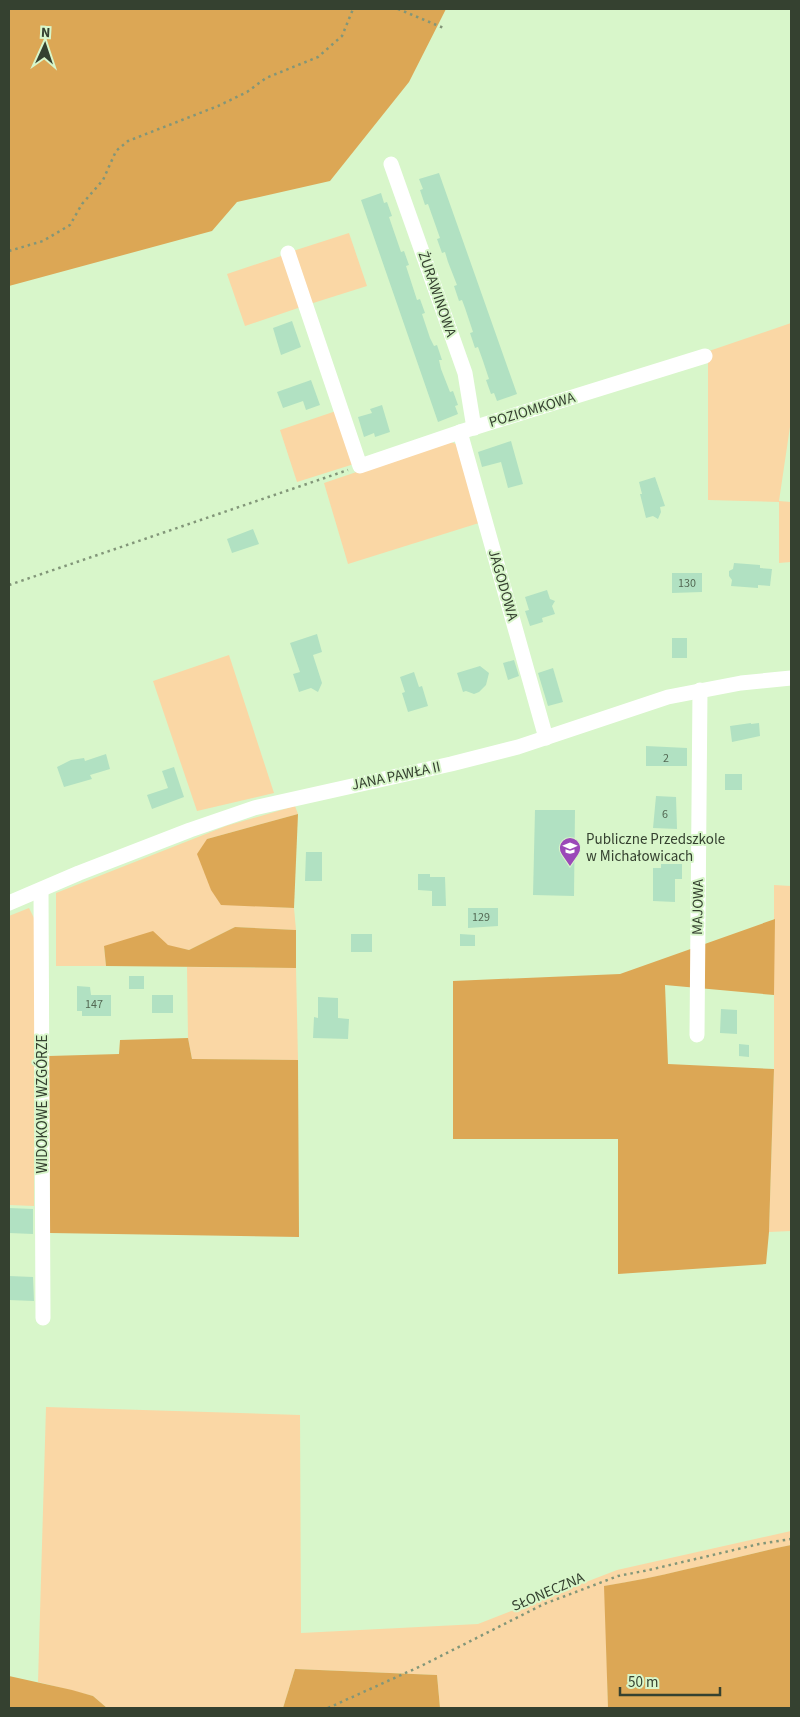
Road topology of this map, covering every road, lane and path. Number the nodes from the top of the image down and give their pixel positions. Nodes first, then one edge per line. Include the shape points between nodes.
1 (353, 9) edge
2 (398, 9) edge
3 (446, 29) dead end
4 (391, 164) dead end
5 (9, 251) edge
6 (288, 253) dead end
7 (706, 356) dead end
8 (467, 430) junction
9 (360, 466) junction
10 (9, 585) edge
11 (791, 678) edge
12 (700, 690) junction
13 (546, 738) junction
14 (42, 890) junction
15 (9, 903) edge
16 (697, 1035) dead end
17 (42, 1318) dead end
18 (791, 1539) edge
19 (328, 1708) edge

1 - 5 path via 342,36 318,57 266,78 247,92 218,106 128,140 116,151 103,180 82,204 70,225 43,241
2 - 3 path
4 - 8 street, ŻURAWINOWA via 464,373
6 - 9 street
7 - 8 street, POZIOMKOWA
8 - 9 street, POZIOMKOWA
8 - 13 street, JAGODOWA
9 - 10 path
11 - 12 street, JANA PAWŁA II via 741,682
12 - 13 street, JANA PAWŁA II via 668,697
12 - 16 street, MAJOWA
13 - 14 street, JANA PAWŁA II via 518,748 254,808 190,830
14 - 15 street, JANA PAWŁA II
14 - 17 street, WIDOKOWE WZGÓRZE
18 - 19 path, SŁONECZNA via 618,1576 544,1604 421,1666

